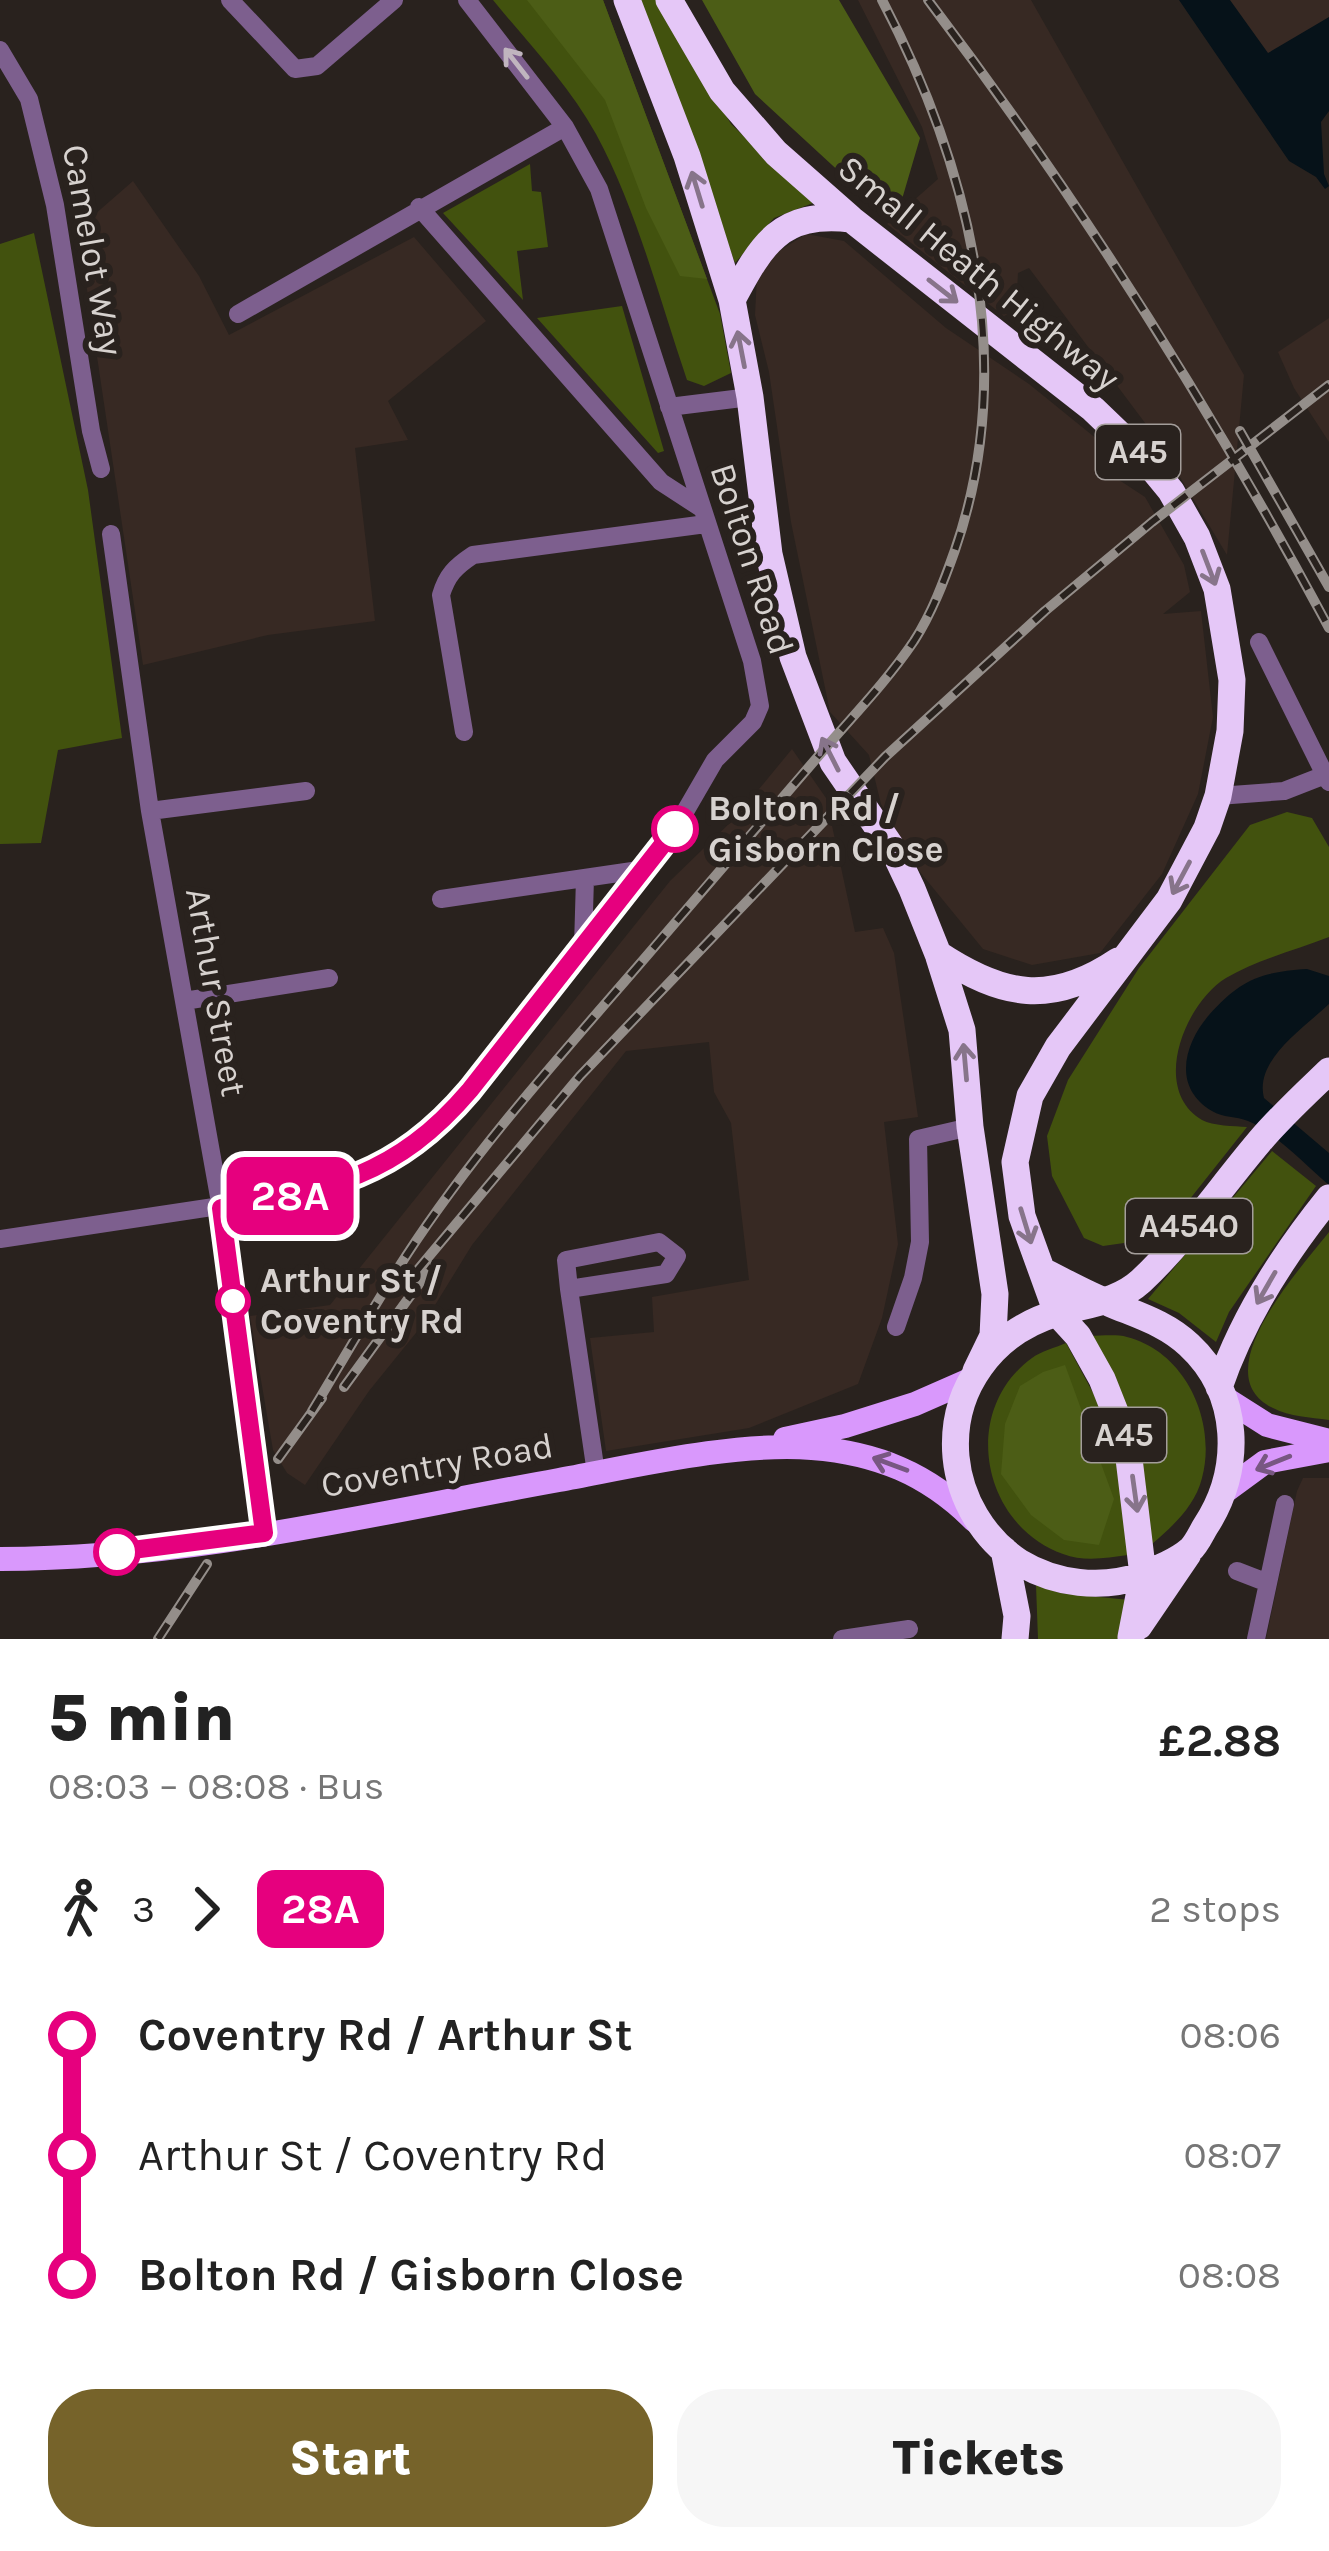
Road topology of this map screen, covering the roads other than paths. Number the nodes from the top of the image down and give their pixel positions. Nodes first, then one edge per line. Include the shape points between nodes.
1 (230, 0) edge
2 (394, 0) edge
3 (467, 0) edge
4 (627, 0) edge
5 (669, 0) edge
6 (0, 50) edge
7 (565, 127) junction
8 (419, 207) junction
9 (851, 218) junction
10 (732, 300) junction
11 (238, 314) dead end
12 (750, 397) junction
13 (669, 407) junction
14 (101, 469) dead end
15 (704, 516) junction
16 (111, 534) dead end
17 (1259, 642) dead end
18 (464, 732) dead end
19 (1327, 778) edge
20 (306, 791) dead end
21 (1218, 796) junction
22 (150, 811) junction
23 (646, 869) junction
24 (586, 878) junction
25 (442, 899) dead end
26 (583, 946) junction
27 (1131, 952) junction
28 (938, 954) junction
29 (329, 978) dead end
30 (184, 1001) junction
31 (1329, 1071) edge
32 (970, 1127) junction
33 (1329, 1198) edge
34 (221, 1208) junction
35 (0, 1239) edge
36 (1043, 1271) junction
37 (569, 1289) junction
38 (1105, 1302) junction
39 (1057, 1312) junction
40 (896, 1327) dead end
41 (974, 1375) junction
42 (1221, 1392) junction
43 (1329, 1445) edge
44 (742, 1451) junction
45 (596, 1473) junction
46 (1224, 1492) junction
47 (1285, 1504) dead end
48 (264, 1533) junction
49 (994, 1540) junction
50 (1190, 1550) junction
51 (0, 1559) edge
52 (1237, 1570) dead end
53 (1143, 1575) junction
54 (1268, 1583) junction
55 (909, 1630) dead end
56 (1131, 1638) edge
57 (842, 1639) edge
58 (1015, 1639) edge
59 (1256, 1639) edge

1 - 2 street via 295,69 317,66
7 -> 3 street, Bolton Road
10 -> 4 highway
5 - 9 highway, Small Heath Highway / A45 via 722,91 776,153
6 - 14 street, Camelot Way via 29,99 40,141
7 - 8 street
7 - 13 street, Bolton Road via 599,189
8 - 11 street
8 - 15 street via 661,482
9 - 10 highway via 803,219 780,229
9 -> 21 highway, Small Heath Highway / A45 via 1093,410 1171,491 1197,537 1228,639 1230,731
12 -> 10 highway
12 - 13 street
28 -> 12 highway via 894,851 833,762 793,657 769,554
13 - 15 street, Bolton Road
15 - 18 street via 473,555 456,566 441,595
15 - 23 street, Bolton Road via 760,706
16 - 22 street, Arthur Street
17 - 19 street
19 - 21 street
20 - 22 street
21 -> 27 highway, Small Heath Highway / A45 via 1169,900
22 - 30 street, Arthur Street
23 - 24 street
23 - 26 street, Bolton Road
24 - 25 street
24 - 26 street
26 - 34 street, Bolton Road via 447,1116 410,1149 344,1182
27 - 28 highway via 1095,976 1036,993 986,982
27 -> 36 highway, Small Heath Highway / A45 via 1058,1047 1021,1126 1016,1188
32 -> 28 highway via 962,1030
29 - 30 street
30 - 34 street, Arthur Street
31 - 38 highway, A4540 via 1137,1285
32 - 40 street via 918,1139 920,1242
32 - 41 highway via 995,1294 994,1336
33 -> 42 highway, A4540 via 1240,1334
34 - 35 street, Bolton Road
34 - 48 street, Arthur Street
36 - 38 highway
36 - 39 highway, A45
37 - 37 street via 566,1260 659,1242 677,1256 666,1274
37 - 45 street
38 - 39 highway, A4540
38 - 42 highway, A4540 via 1174,1332
39 - 41 highway, A4540 via 1010,1334
39 -> 53 highway, A45 via 1102,1379 1127,1442
41 - 44 main road, Coventry Road via 915,1405
41 - 49 highway via 957,1422 957,1467 971,1510
42 - 43 main road via 1268,1425
42 - 46 highway, A4540 via 1232,1454
43 -> 46 main road via 1265,1462
44 - 45 main road, Coventry Road
49 -> 44 main road, Coventry Road via 947,1495 896,1464 810,1448
45 - 48 main road, Coventry Road
46 - 50 highway, A4540
47 - 54 street
48 - 51 main road, Coventry Road
49 - 53 highway via 1039,1572 1079,1582
49 - 58 highway via 1017,1616
50 - 53 highway
50 - 56 highway, A4540
52 - 54 street
53 - 56 highway, A45
54 - 59 street
55 - 57 street

